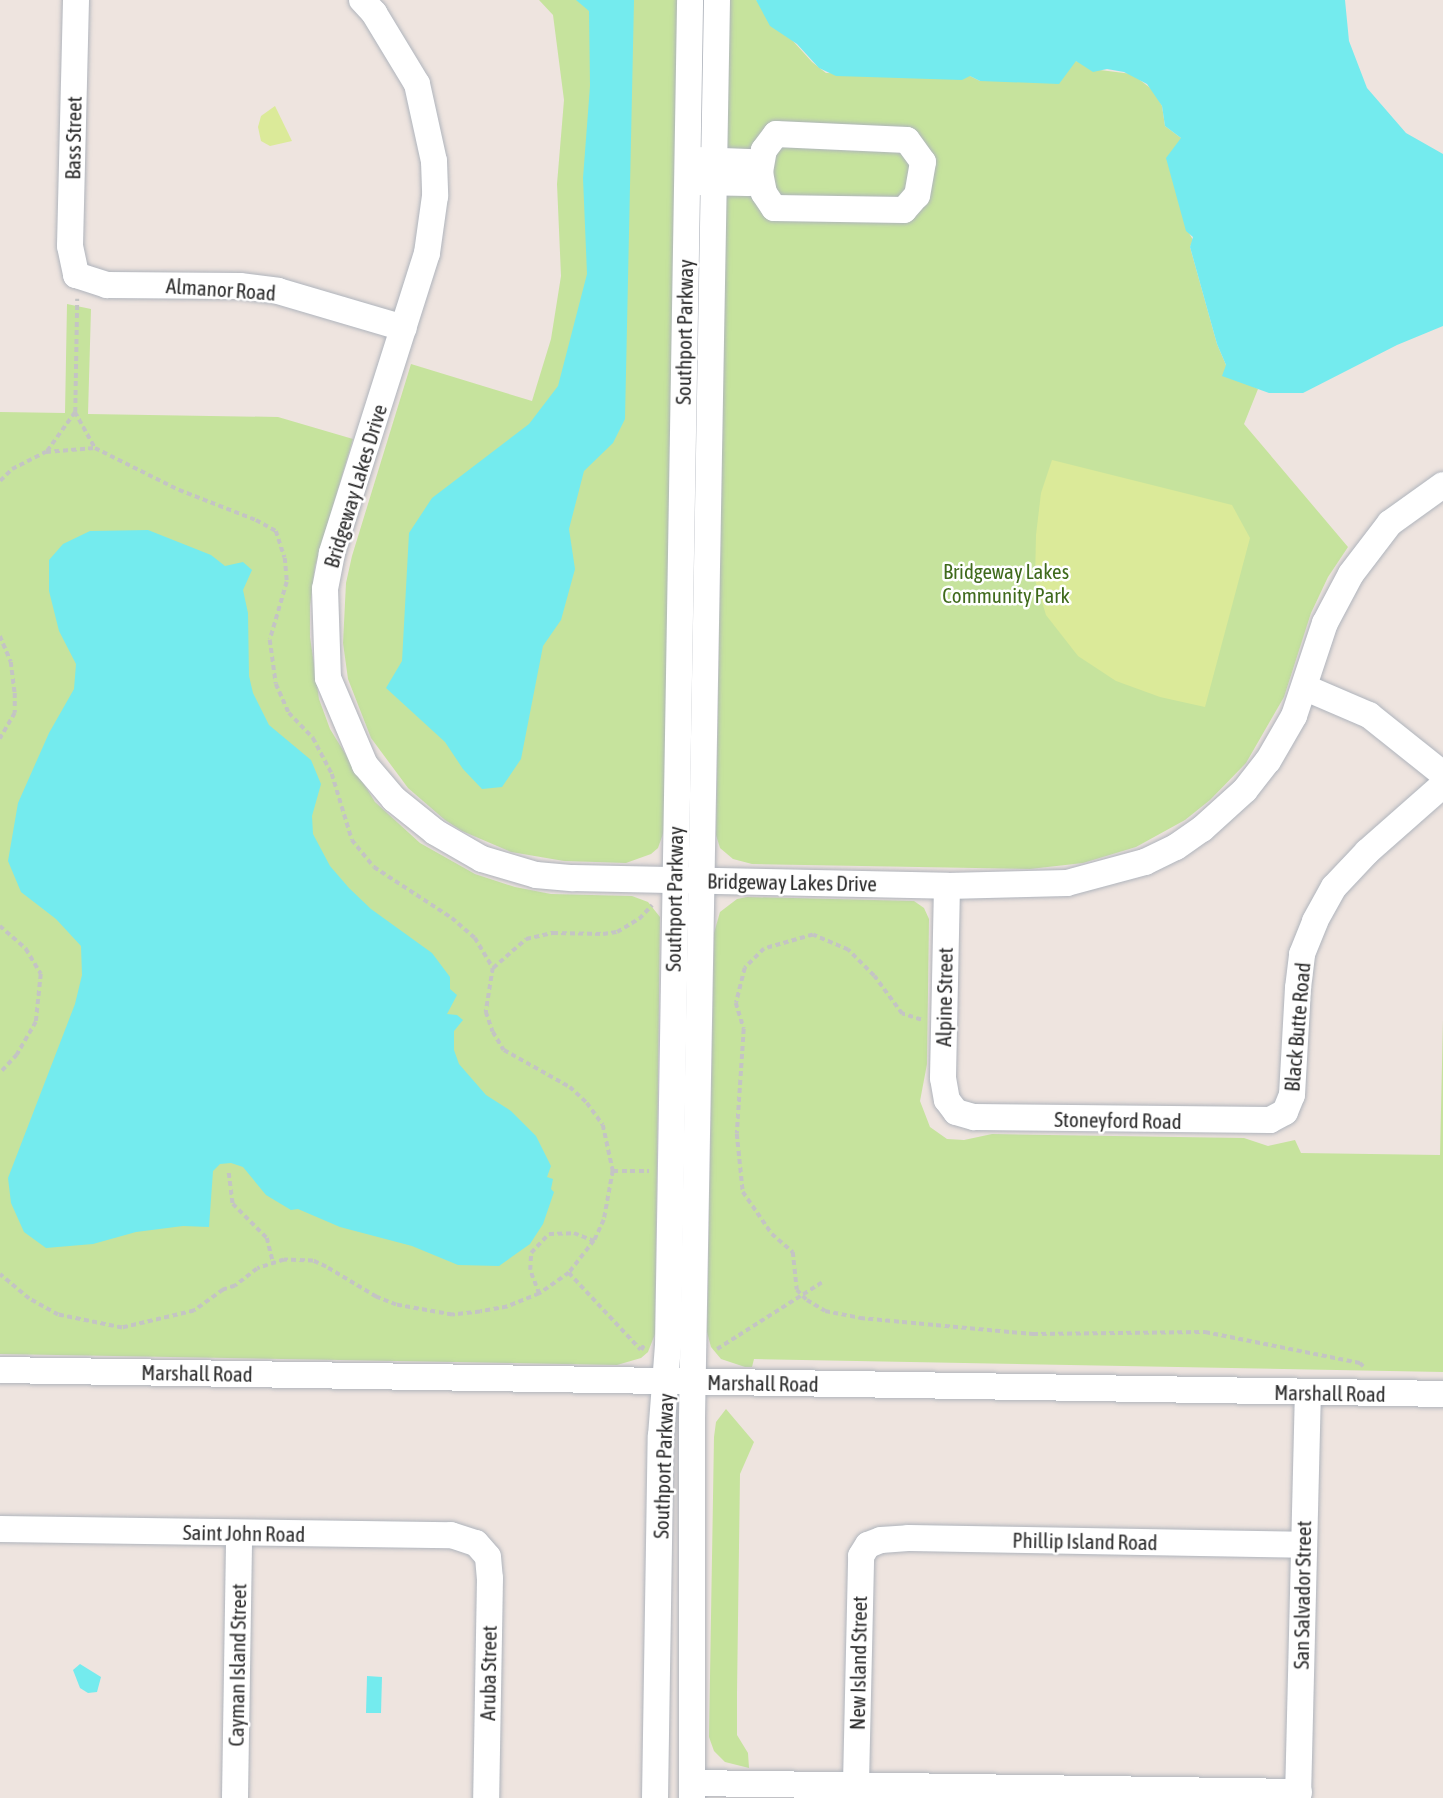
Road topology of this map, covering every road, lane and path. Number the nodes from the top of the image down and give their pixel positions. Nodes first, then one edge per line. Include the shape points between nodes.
1 (76, 0) edge
2 (362, 0) edge
3 (690, 0) edge
4 (717, 0) edge
5 (687, 171) junction
6 (714, 171) junction
7 (760, 172) junction
8 (76, 275) junction
9 (404, 328) junction
10 (75, 412) junction
11 (95, 448) junction
12 (46, 452) junction
13 (0, 481) edge
14 (1443, 485) edge
15 (0, 636) edge
16 (1306, 688) junction
17 (0, 739) edge
18 (1443, 774) edge
19 (1443, 785) edge
20 (674, 880) junction
21 (701, 880) junction
22 (947, 886) junction
23 (652, 905) dead end
24 (0, 926) edge
25 (493, 968) junction
26 (944, 1027) junction
27 (0, 1073) edge
28 (951, 1107) joint
29 (1285, 1112) joint
30 (613, 1171) junction
31 (649, 1171) dead end
32 (229, 1173) dead end
33 (594, 1241) junction
34 (272, 1262) junction
35 (569, 1273) junction
36 (0, 1275) edge
37 (824, 1281) dead end
38 (539, 1294) junction
39 (801, 1295) junction
40 (650, 1345) dead end
41 (718, 1349) dead end
42 (0, 1370) edge
43 (666, 1382) junction
44 (694, 1382) junction
45 (1308, 1392) junction
46 (1394, 1394) junction
47 (1443, 1394) edge
48 (0, 1529) edge
49 (239, 1533) junction
50 (868, 1545) joint
51 (1303, 1545) junction
52 (484, 1549) joint
53 (856, 1783) junction
54 (692, 1791) edge
55 (1298, 1795) edge
56 (235, 1798) edge
57 (486, 1798) edge
58 (655, 1798) edge

1 - 8 street, Bass Street via 70,246
2 - 9 street, Bridgeway Lakes Drive via 417,84 434,161 432,229
3 - 5 street, Southport Parkway
4 - 6 street, Southport Parkway
5 - 6 street
5 - 20 street, Southport Parkway
6 - 7 street via 748,183
6 - 21 street, Southport Parkway
7 - 7 street via 764,193 774,208 904,210 923,180 923,162 907,140 776,134 764,150
8 - 9 street, Almanor Road via 107,285 240,286 278,291
8 - 10 path
9 - 20 street, Bridgeway Lakes Drive via 332,553 325,589 328,678 347,729 365,765 394,799 435,832 482,859 536,875
10 - 11 path
10 - 12 path
11 - 12 path
11 - 25 path via 276,531 287,582 270,640 276,684 289,713 313,738 332,774 347,830 365,858 467,929
12 - 13 path via 12,469
14 - 16 street, Bridgeway Lakes Drive via 1390,523 1351,574 1325,623
15 - 17 path via 11,662 15,713
16 - 18 street via 1369,715
16 - 22 street, Bridgeway Lakes Drive via 1289,727 1245,790 1175,847 1108,874 1067,883
19 - 29 street, Black Butte Road via 1334,887 1315,921 1302,954 1292,1095
20 - 21 street, Bridgeway Lakes Drive
20 - 43 street, Southport Parkway
21 - 22 street, Bridgeway Lakes Drive
21 - 44 street, Southport Parkway
22 - 26 street, Alpine Street
23 - 25 path via 617,932 553,933 526,939
24 - 27 path via 26,949 41,974 36,1022 18,1055
25 - 30 path via 486,1012 504,1051 570,1087 587,1103 603,1125
26 - 28 street, Alpine Street via 943,1078
26 - 39 path via 902,1014 848,950 813,934 764,949 745,968 736,1003 744,1029 737,1134 743,1192 772,1234 793,1252
28 - 29 street, Stoneyford Road via 974,1117 1260,1122
30 - 31 path
30 - 33 path via 610,1199
32 - 34 path via 233,1204 267,1238
33 - 35 path
33 - 38 path via 574,1233 549,1234 531,1253 530,1270
34 - 36 path via 194,1311 122,1328 58,1315
34 - 38 path via 313,1261 376,1297 424,1312 480,1312
35 - 38 path
35 - 40 path via 641,1350 647,1340
37 - 39 path
39 - 41 path
39 - 46 path via 825,1311 860,1318 1033,1335 1205,1332 1360,1363
42 - 43 street, Marshall Road
43 - 44 street, Marshall Road
43 - 58 street, Southport Parkway via 661,1436
44 - 45 street, Marshall Road
44 - 54 street, Southport Parkway
45 - 46 street, Marshall Road
45 - 51 street, San Salvador Street
46 - 47 street, Marshall Road
48 - 49 street, Saint John Road
49 - 52 street, Saint John Road via 451,1535
49 - 56 street, Cayman Island Street
50 - 51 street, Phillip Island Road via 908,1538
50 - 53 street, New Island Street via 861,1556
51 - 55 street, San Salvador Street
52 - 57 street, Aruba Street via 490,1578
53 - 54 street
53 - 55 street

